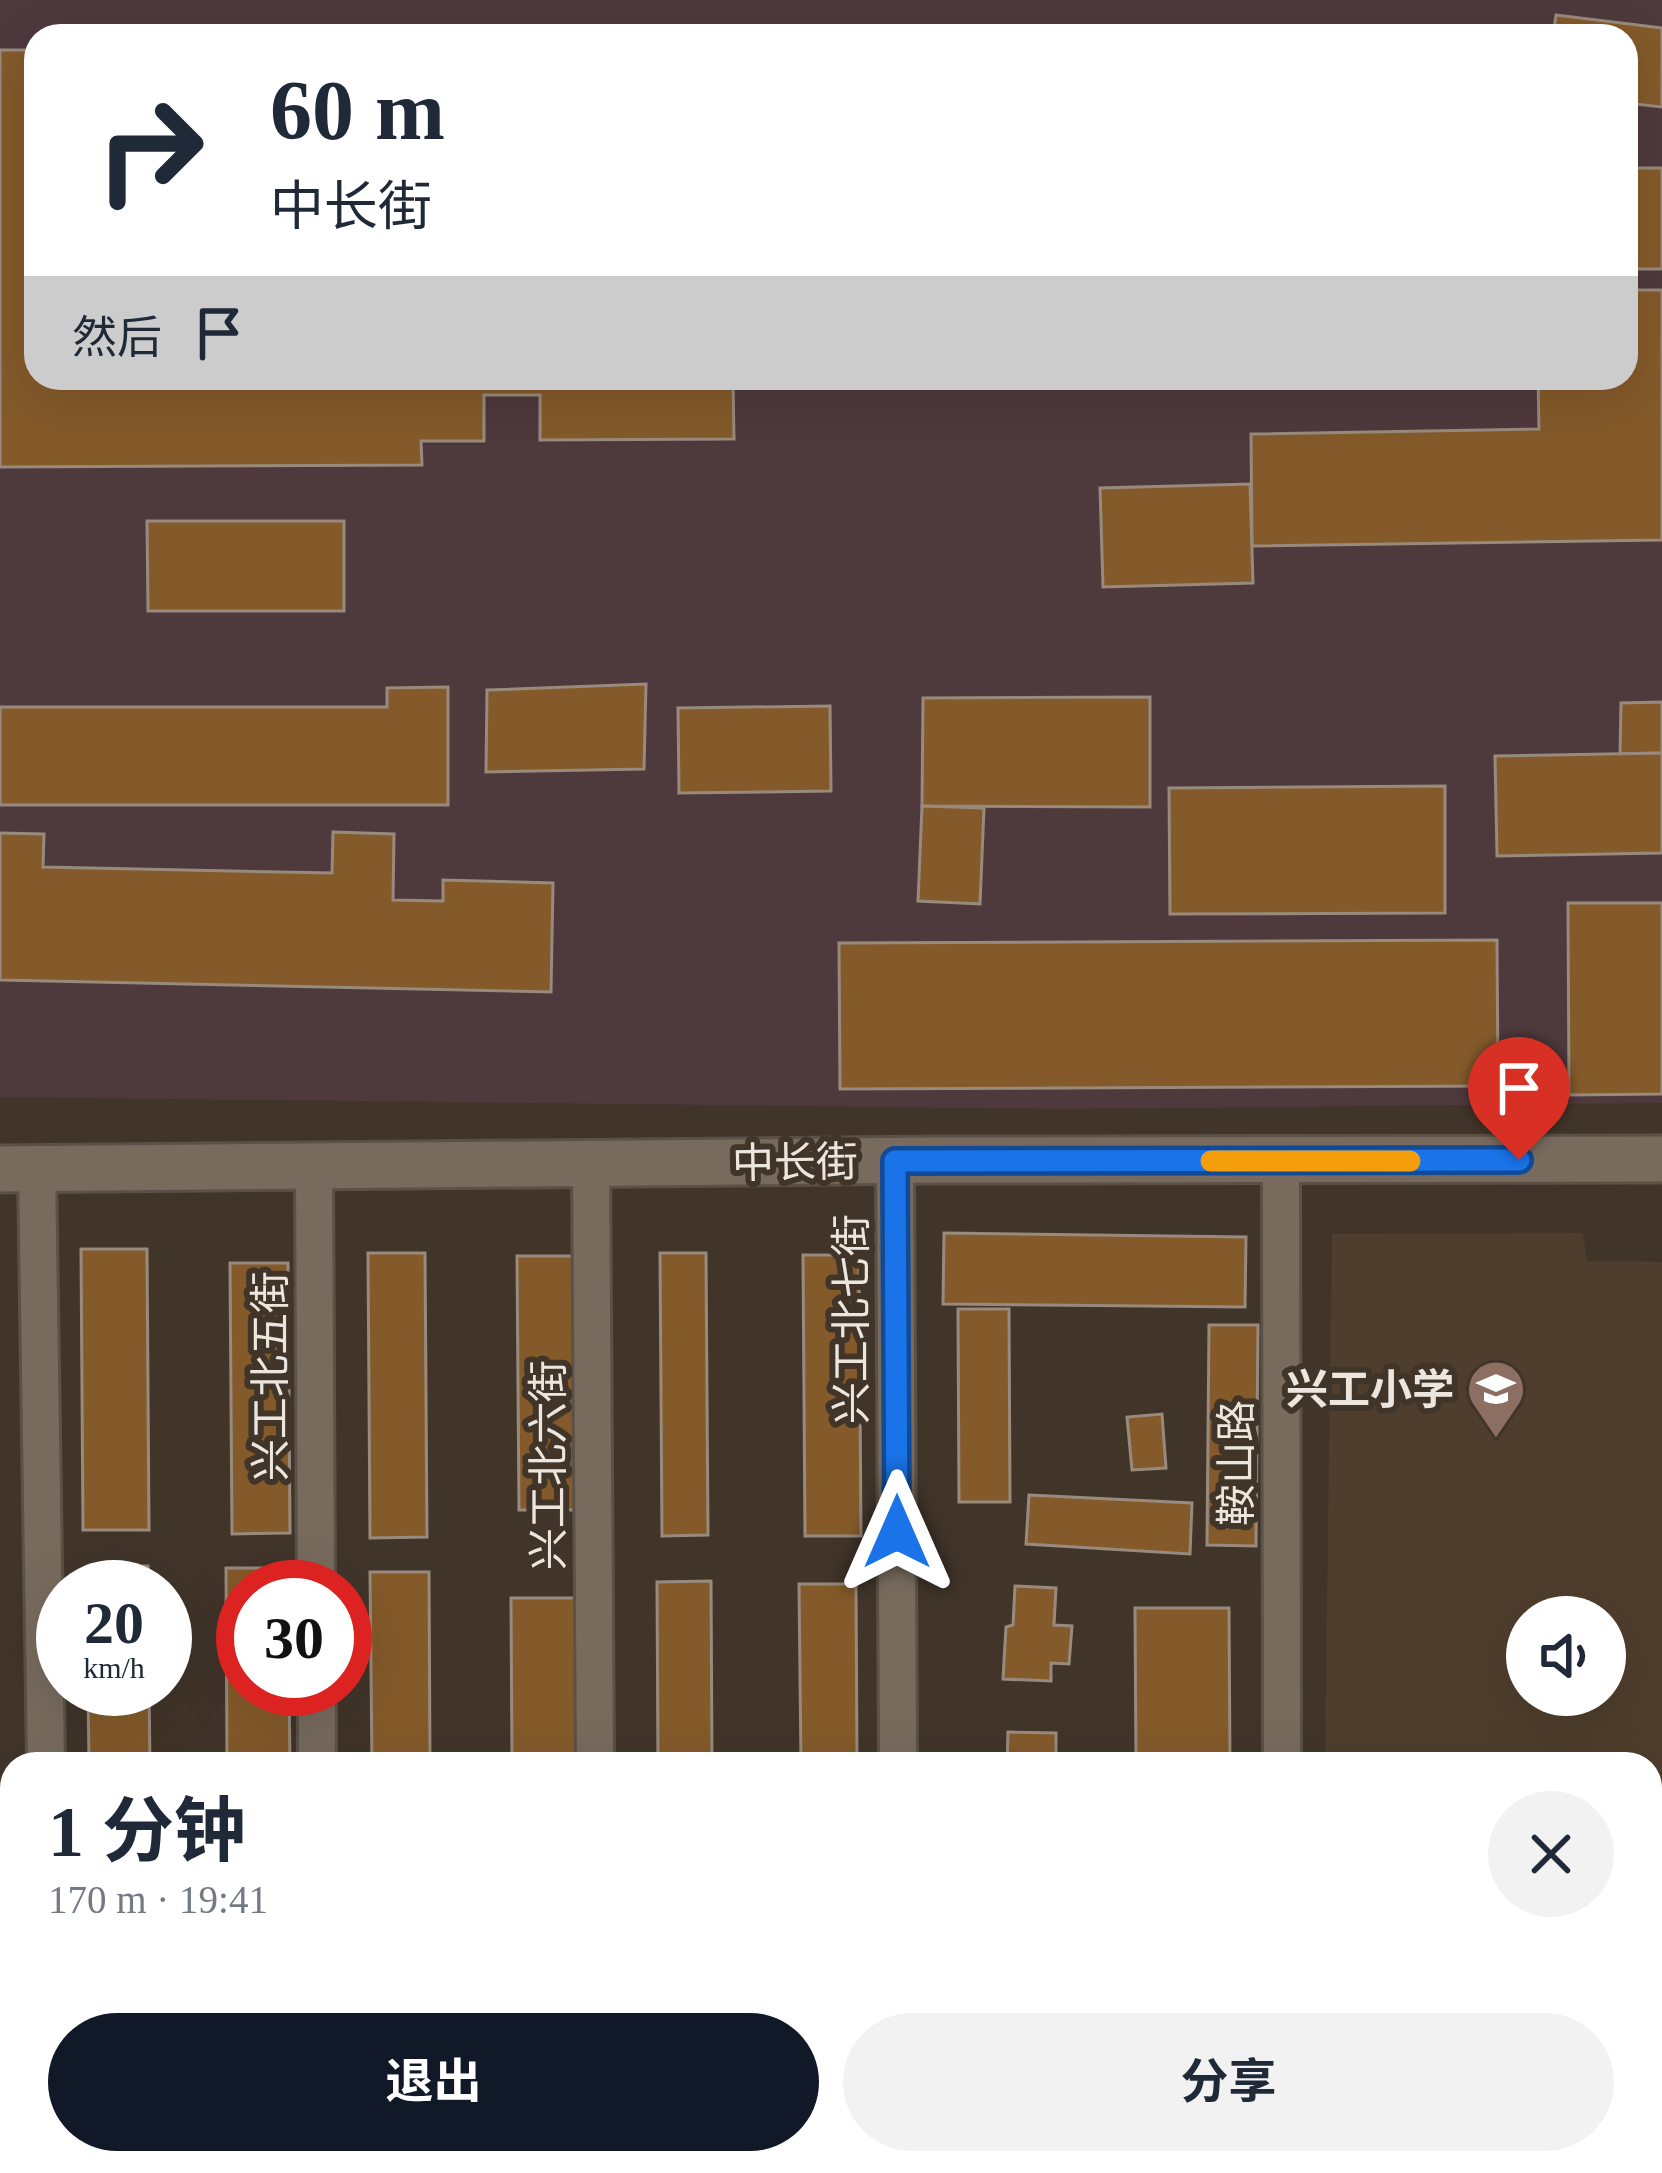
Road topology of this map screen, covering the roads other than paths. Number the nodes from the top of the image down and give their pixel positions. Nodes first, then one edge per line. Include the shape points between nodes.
1 (1662, 1159) edge
2 (895, 1161) junction
3 (1280, 1162) junction
4 (590, 1165) junction
5 (314, 1166) junction
6 (18, 1170) edge
7 (316, 1560) edge
8 (317, 1716) edge
9 (45, 1752) edge
10 (317, 1752) edge
11 (595, 1752) edge
12 (898, 1752) edge
13 (1282, 1752) edge

1 - 3 street, 中长街
2 - 3 street, 中长街
2 - 4 street, 中长街
2 - 12 street, 兴工北七街
3 - 13 street, 鞍山路
4 - 5 street, 中长街
4 - 11 street, 兴工北六街
5 - 6 street, 中长街
5 - 7 street, 兴工北五街
6 - 9 street
8 - 10 street

